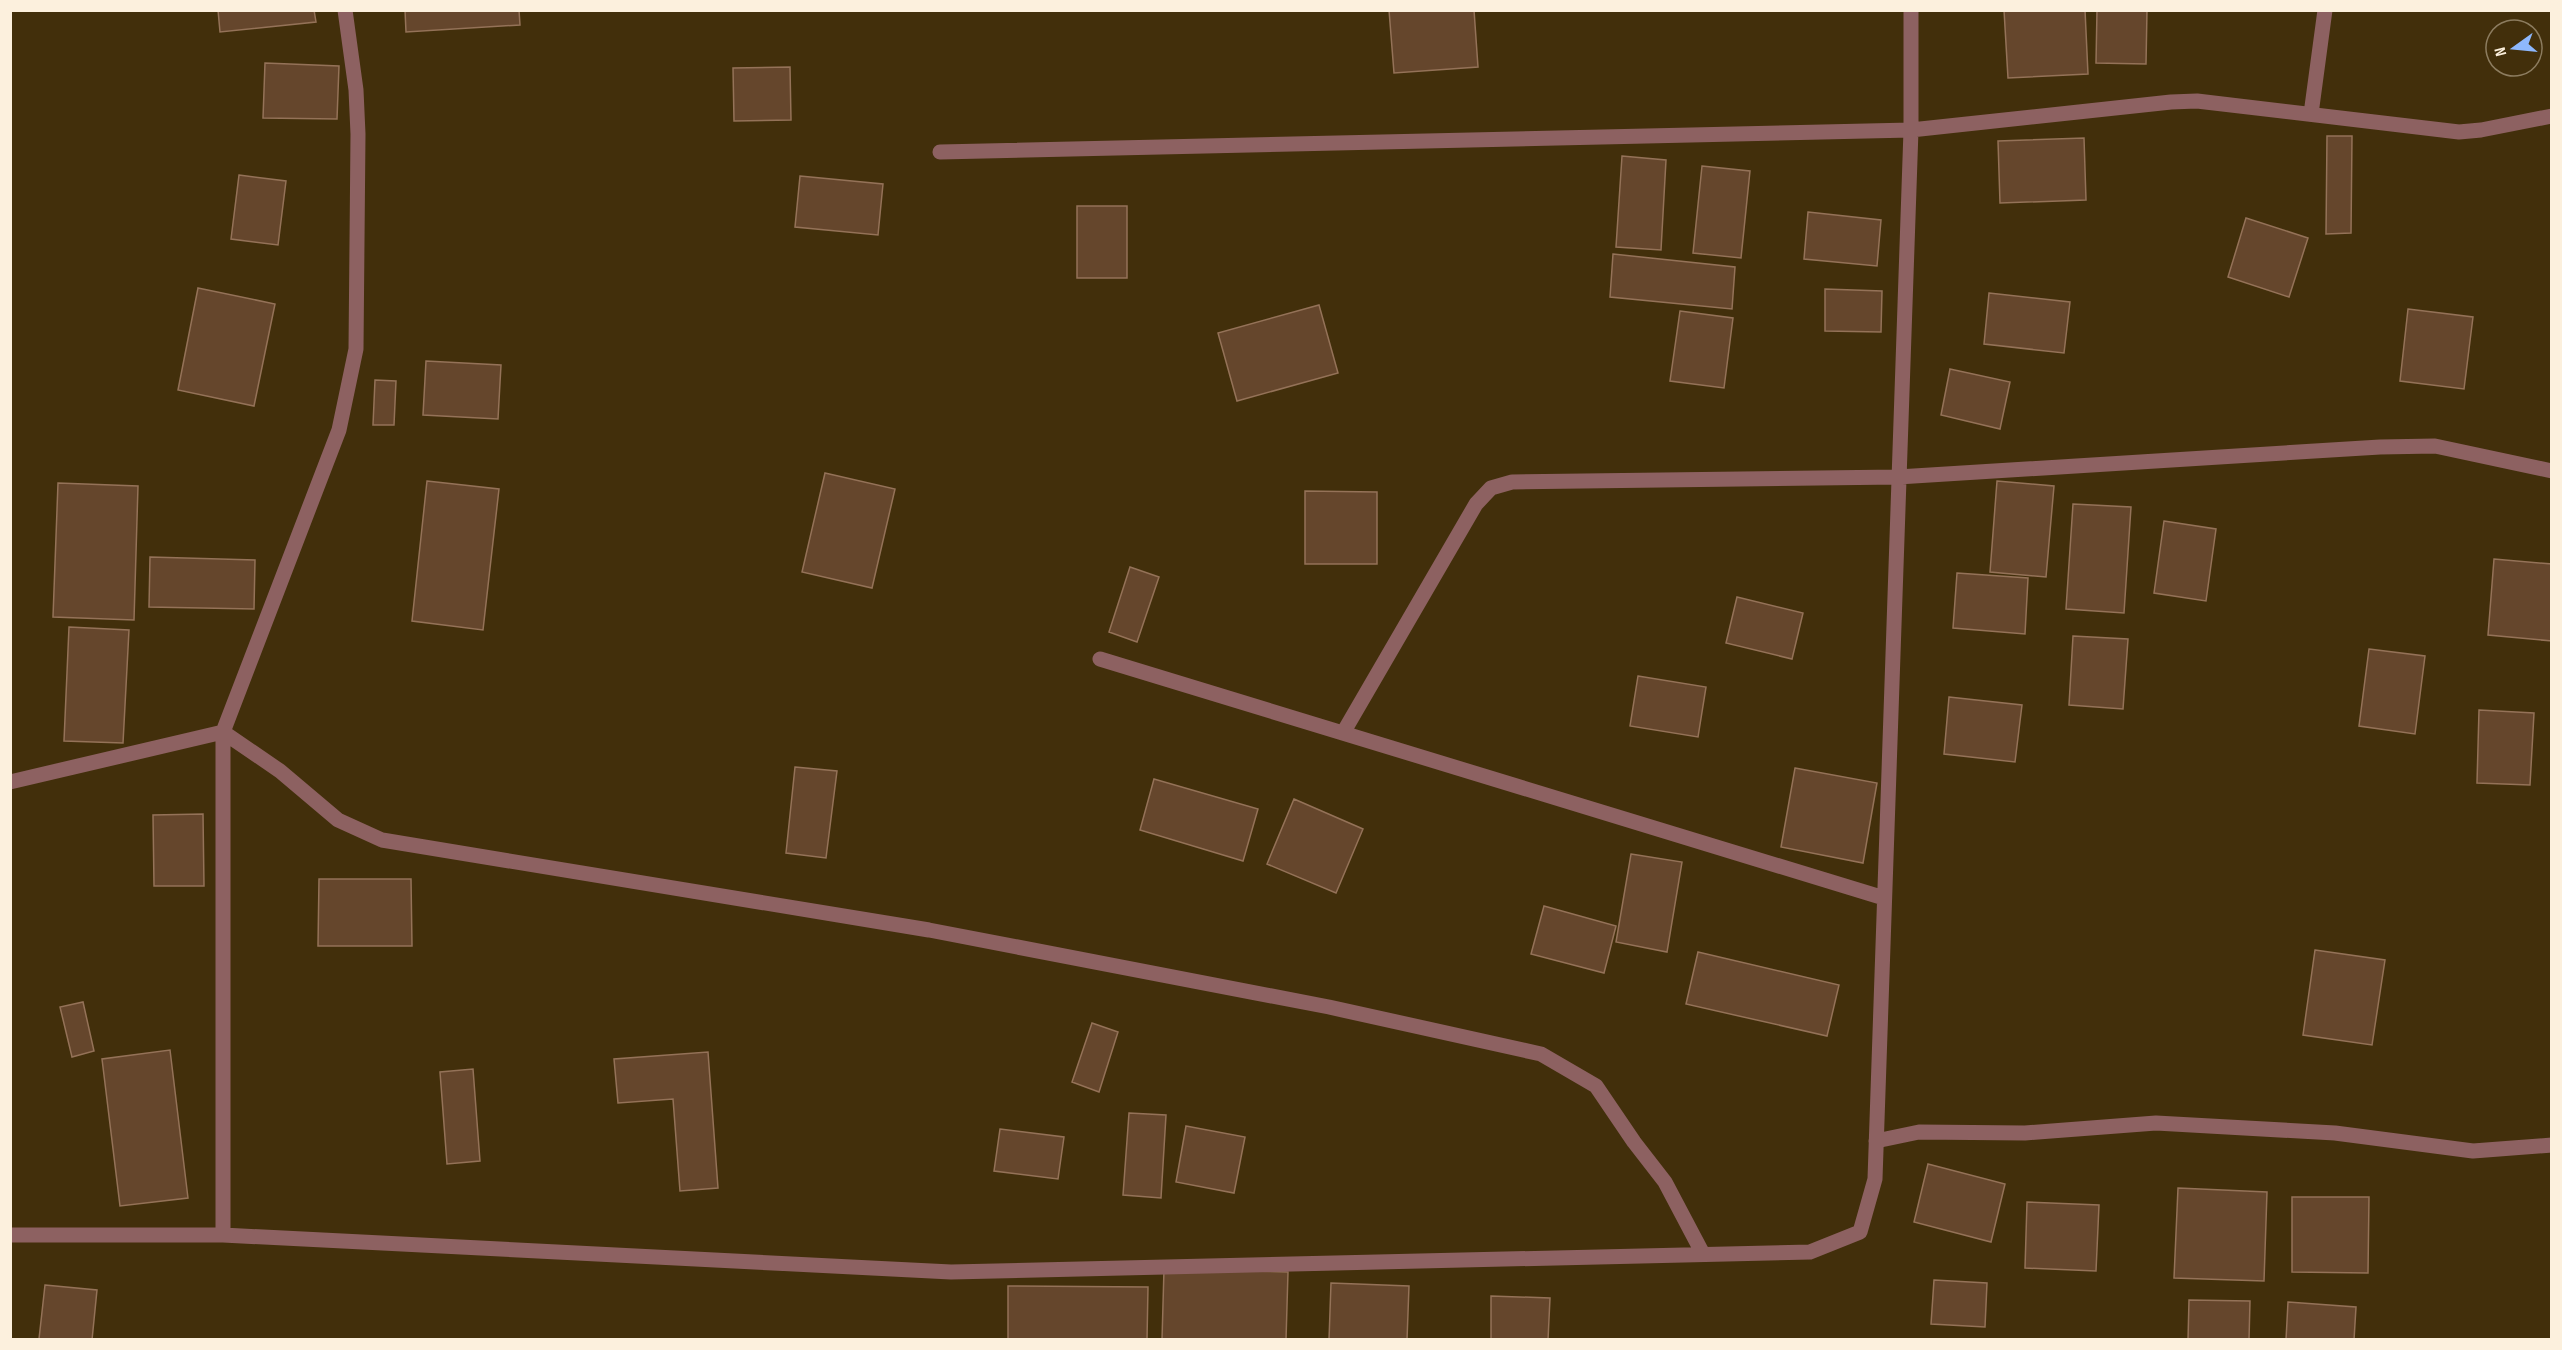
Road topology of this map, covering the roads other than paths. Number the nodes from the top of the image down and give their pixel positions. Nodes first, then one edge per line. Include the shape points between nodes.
1 (345, 10) edge
2 (1911, 10) edge
3 (2325, 10) edge
4 (2311, 114) junction
5 (2552, 116) edge
6 (1911, 130) junction
7 (940, 152) dead end
8 (2552, 471) edge
9 (1898, 477) junction
10 (1100, 658) dead end
11 (223, 732) junction
12 (1343, 733) junction
13 (10, 782) edge
14 (1884, 898) junction
15 (1876, 1141) junction
16 (2552, 1145) edge
17 (10, 1235) edge
18 (223, 1235) junction
19 (1702, 1254) junction

1 - 11 street via 358,134 356,349 339,430
2 - 6 street
3 - 4 street
4 - 5 street via 2459,132
4 - 6 street via 2197,101 2171,102
6 - 7 street
6 - 9 street
8 - 9 street via 2434,446
9 - 12 street via 1512,482 1491,489 1476,504
9 - 14 street
10 - 12 street
11 - 13 street
11 - 18 street
11 - 19 street via 280,771 338,820 382,840 929,930 1329,1007 1540,1054 1596,1086 1665,1182
12 - 14 street
14 - 15 street
15 - 16 street via 1919,1132 2025,1134 2156,1123 2335,1133 2472,1151
15 - 19 street via 1875,1179 1860,1232 1810,1252
17 - 18 street
18 - 19 street via 951,1272

